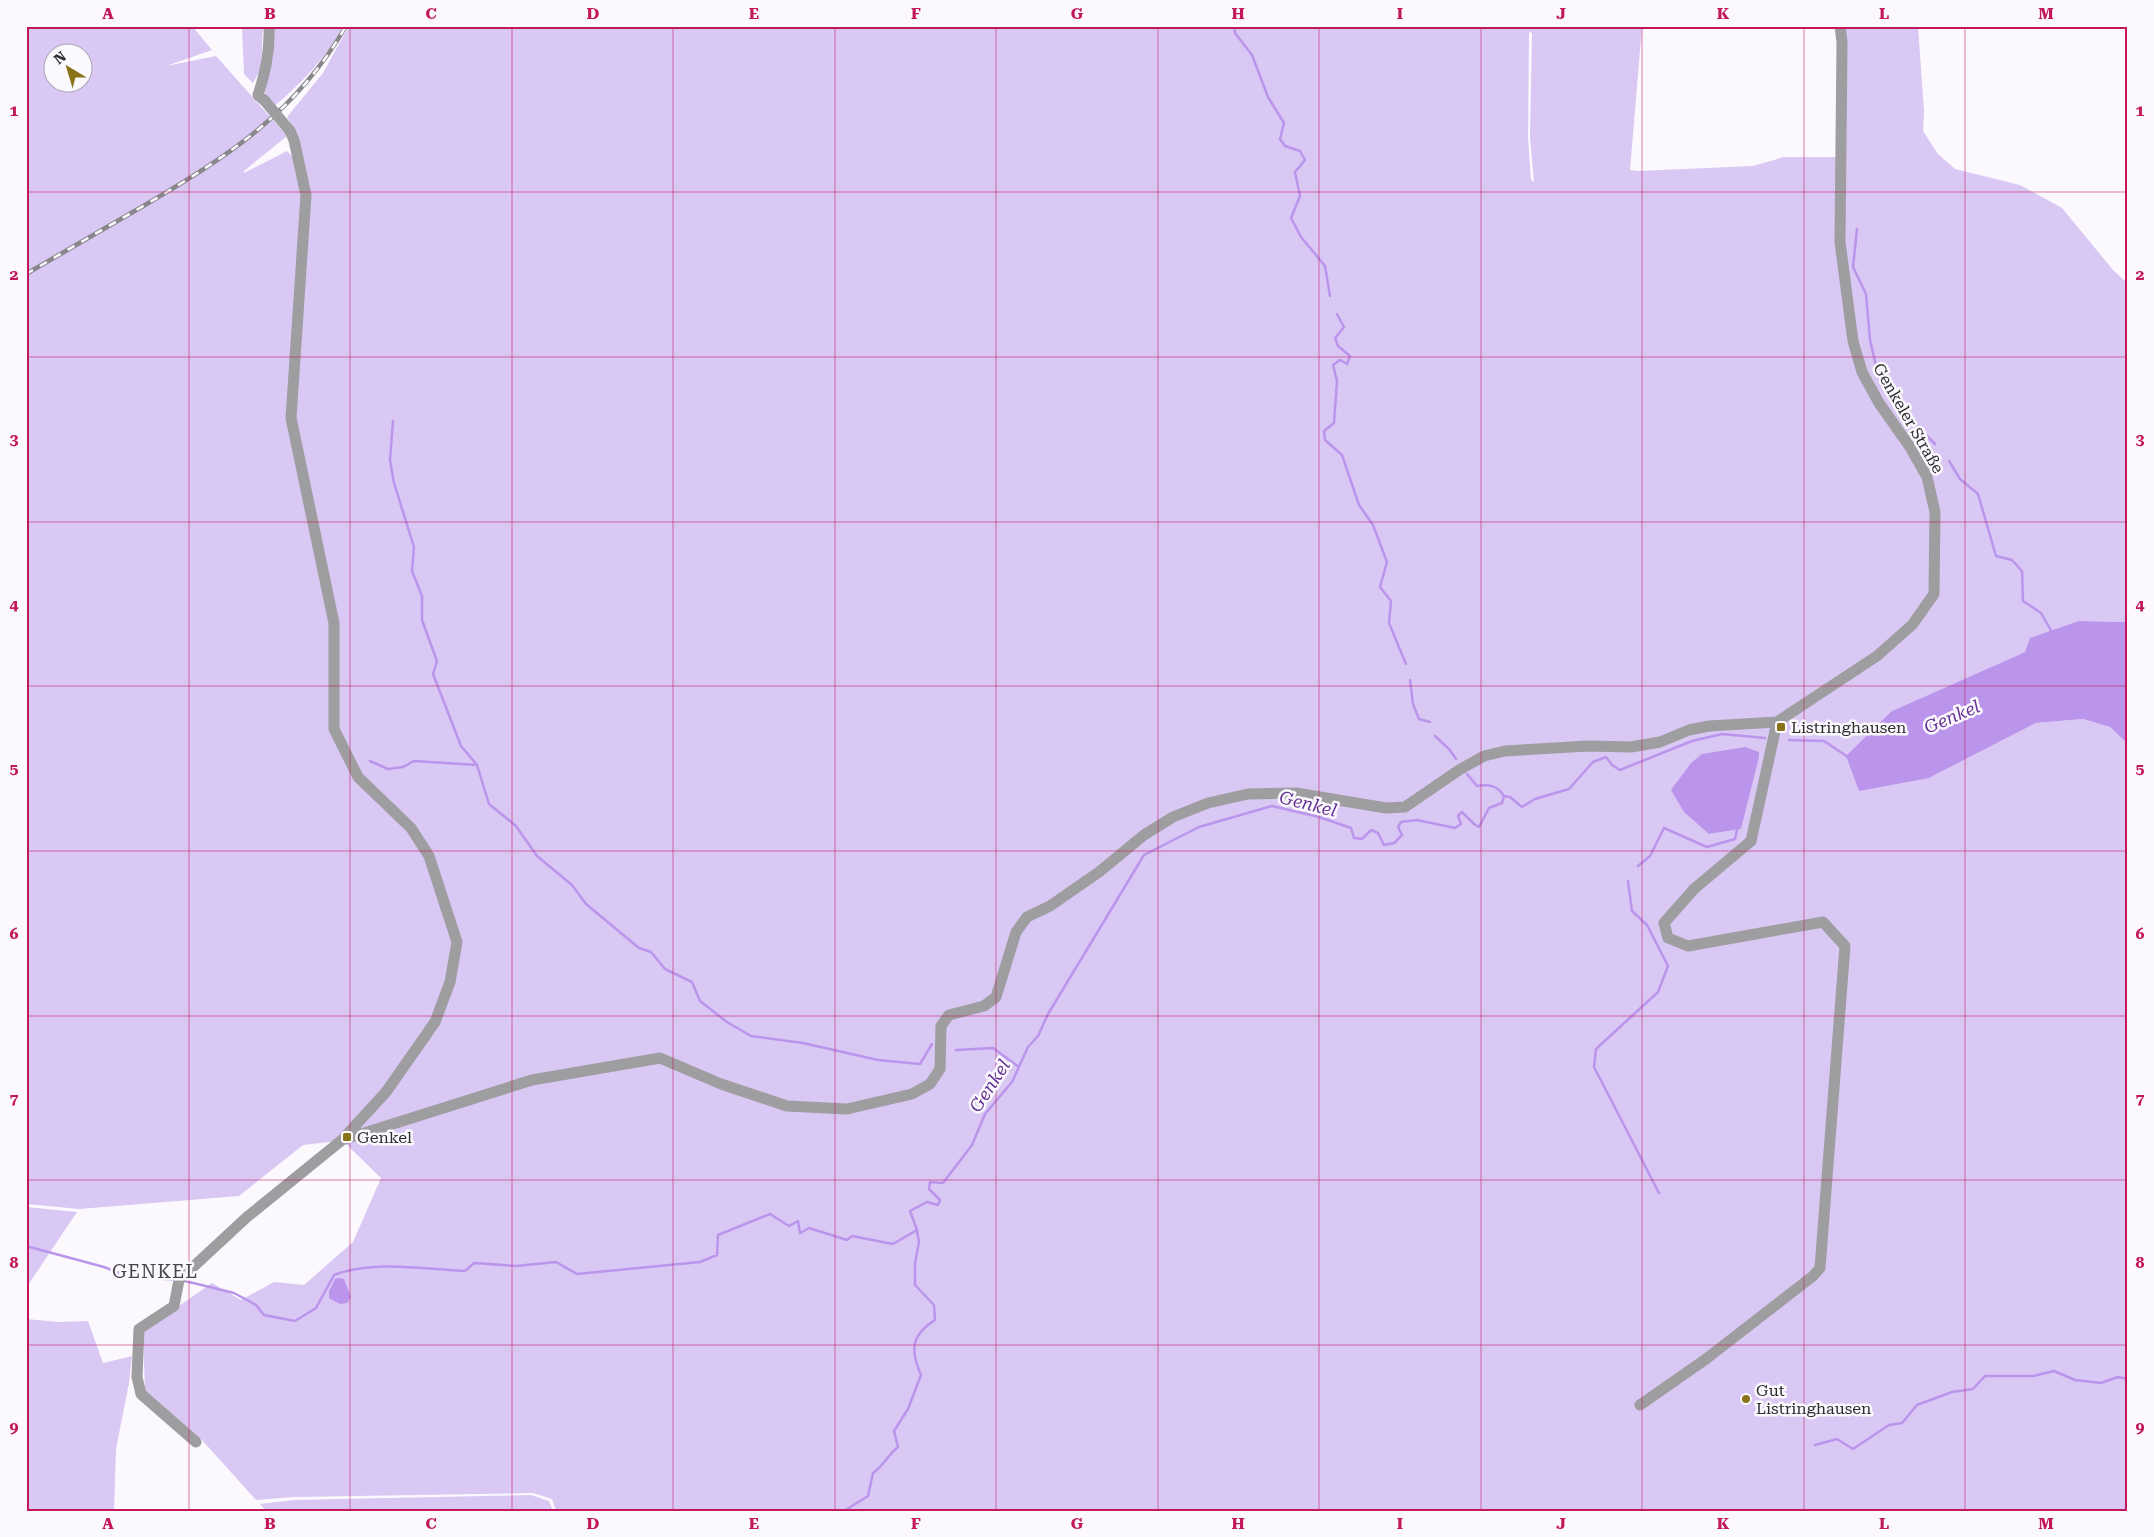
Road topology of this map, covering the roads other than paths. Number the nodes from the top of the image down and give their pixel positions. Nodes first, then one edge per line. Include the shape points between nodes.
1 (269, 26) edge
2 (1840, 26) edge
3 (1777, 722) junction
4 (342, 1140) junction
5 (1640, 1405) dead end
6 (196, 1442) dead end

1 - 4 street, bridge via 266,73 258,95 290,131 306,195 291,418 334,623 334,729 358,777 411,828 429,856 457,942 450,982 435,1022 386,1092
2 - 3 street, Genkeler Straße via 1840,242 1853,341 1862,372 1927,477 1935,512 1934,594 1912,625 1877,656
3 - 4 street via 1709,726 1632,748 1588,746 1505,751 1484,756 1405,807 1386,808 1314,795 1268,792 1208,803 1173,817 1144,835 1091,878 1050,906 1027,917 1016,932 996,997 984,1006 948,1015 941,1026 940,1069 930,1084 912,1094 848,1109 787,1106 660,1058 532,1080
3 - 5 street via 1751,841 1694,889 1664,923 1668,938 1688,946 1823,922 1845,946 1820,1268 1747,1328
4 - 6 street via 247,1217 179,1280 174,1306 139,1329 137,1377 141,1394

